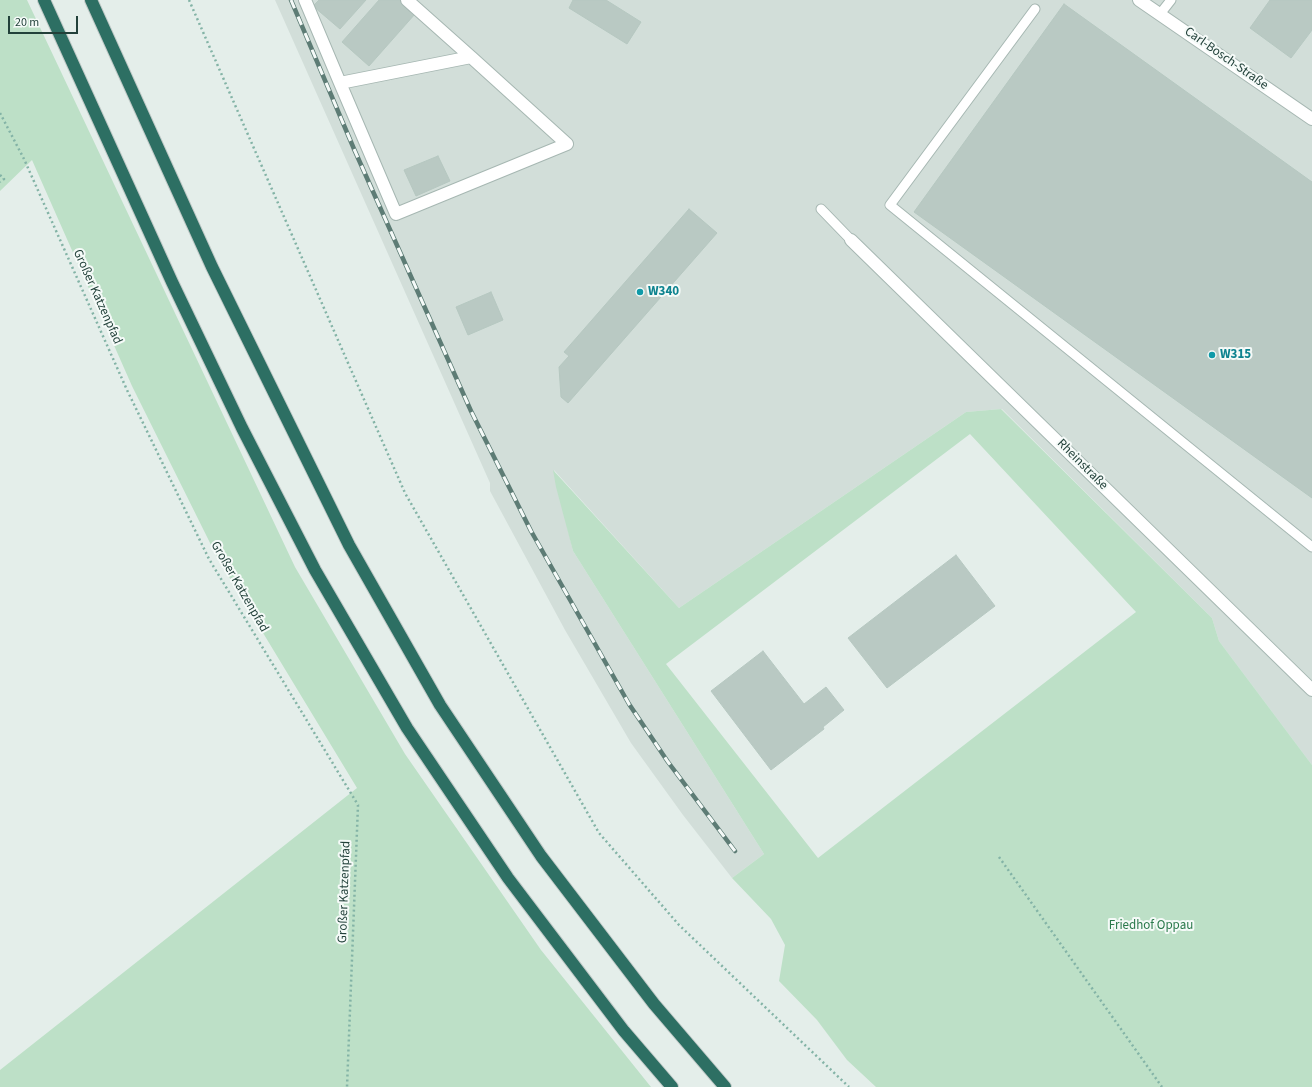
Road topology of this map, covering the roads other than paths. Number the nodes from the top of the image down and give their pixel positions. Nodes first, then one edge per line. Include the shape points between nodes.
1 (44, 0) edge
2 (91, 0) edge
3 (305, 0) edge
4 (407, 0) edge
5 (1139, 0) edge
6 (1171, 0) edge
7 (1035, 9) dead end
8 (1160, 14) junction
9 (471, 57) junction
10 (340, 83) junction
11 (1312, 119) edge
12 (820, 209) dead end
13 (851, 240) joint
14 (1312, 547) edge
15 (1312, 690) edge
16 (672, 1087) edge
17 (724, 1087) edge

1 - 16 highway via 172,282 242,428 315,570 407,728 508,878 624,1031
2 - 17 highway via 212,266 348,545 440,705 541,856 654,1004
3 - 10 street
4 - 9 street
5 - 8 street, Carl-Bosch-Straße
6 - 8 lane
7 - 14 lane via 890,205
8 - 11 street, Carl-Bosch-Straße
9 - 10 street
9 - 10 street via 567,144 396,214
12 - 13 lane
13 - 15 street, Rheinstraße

